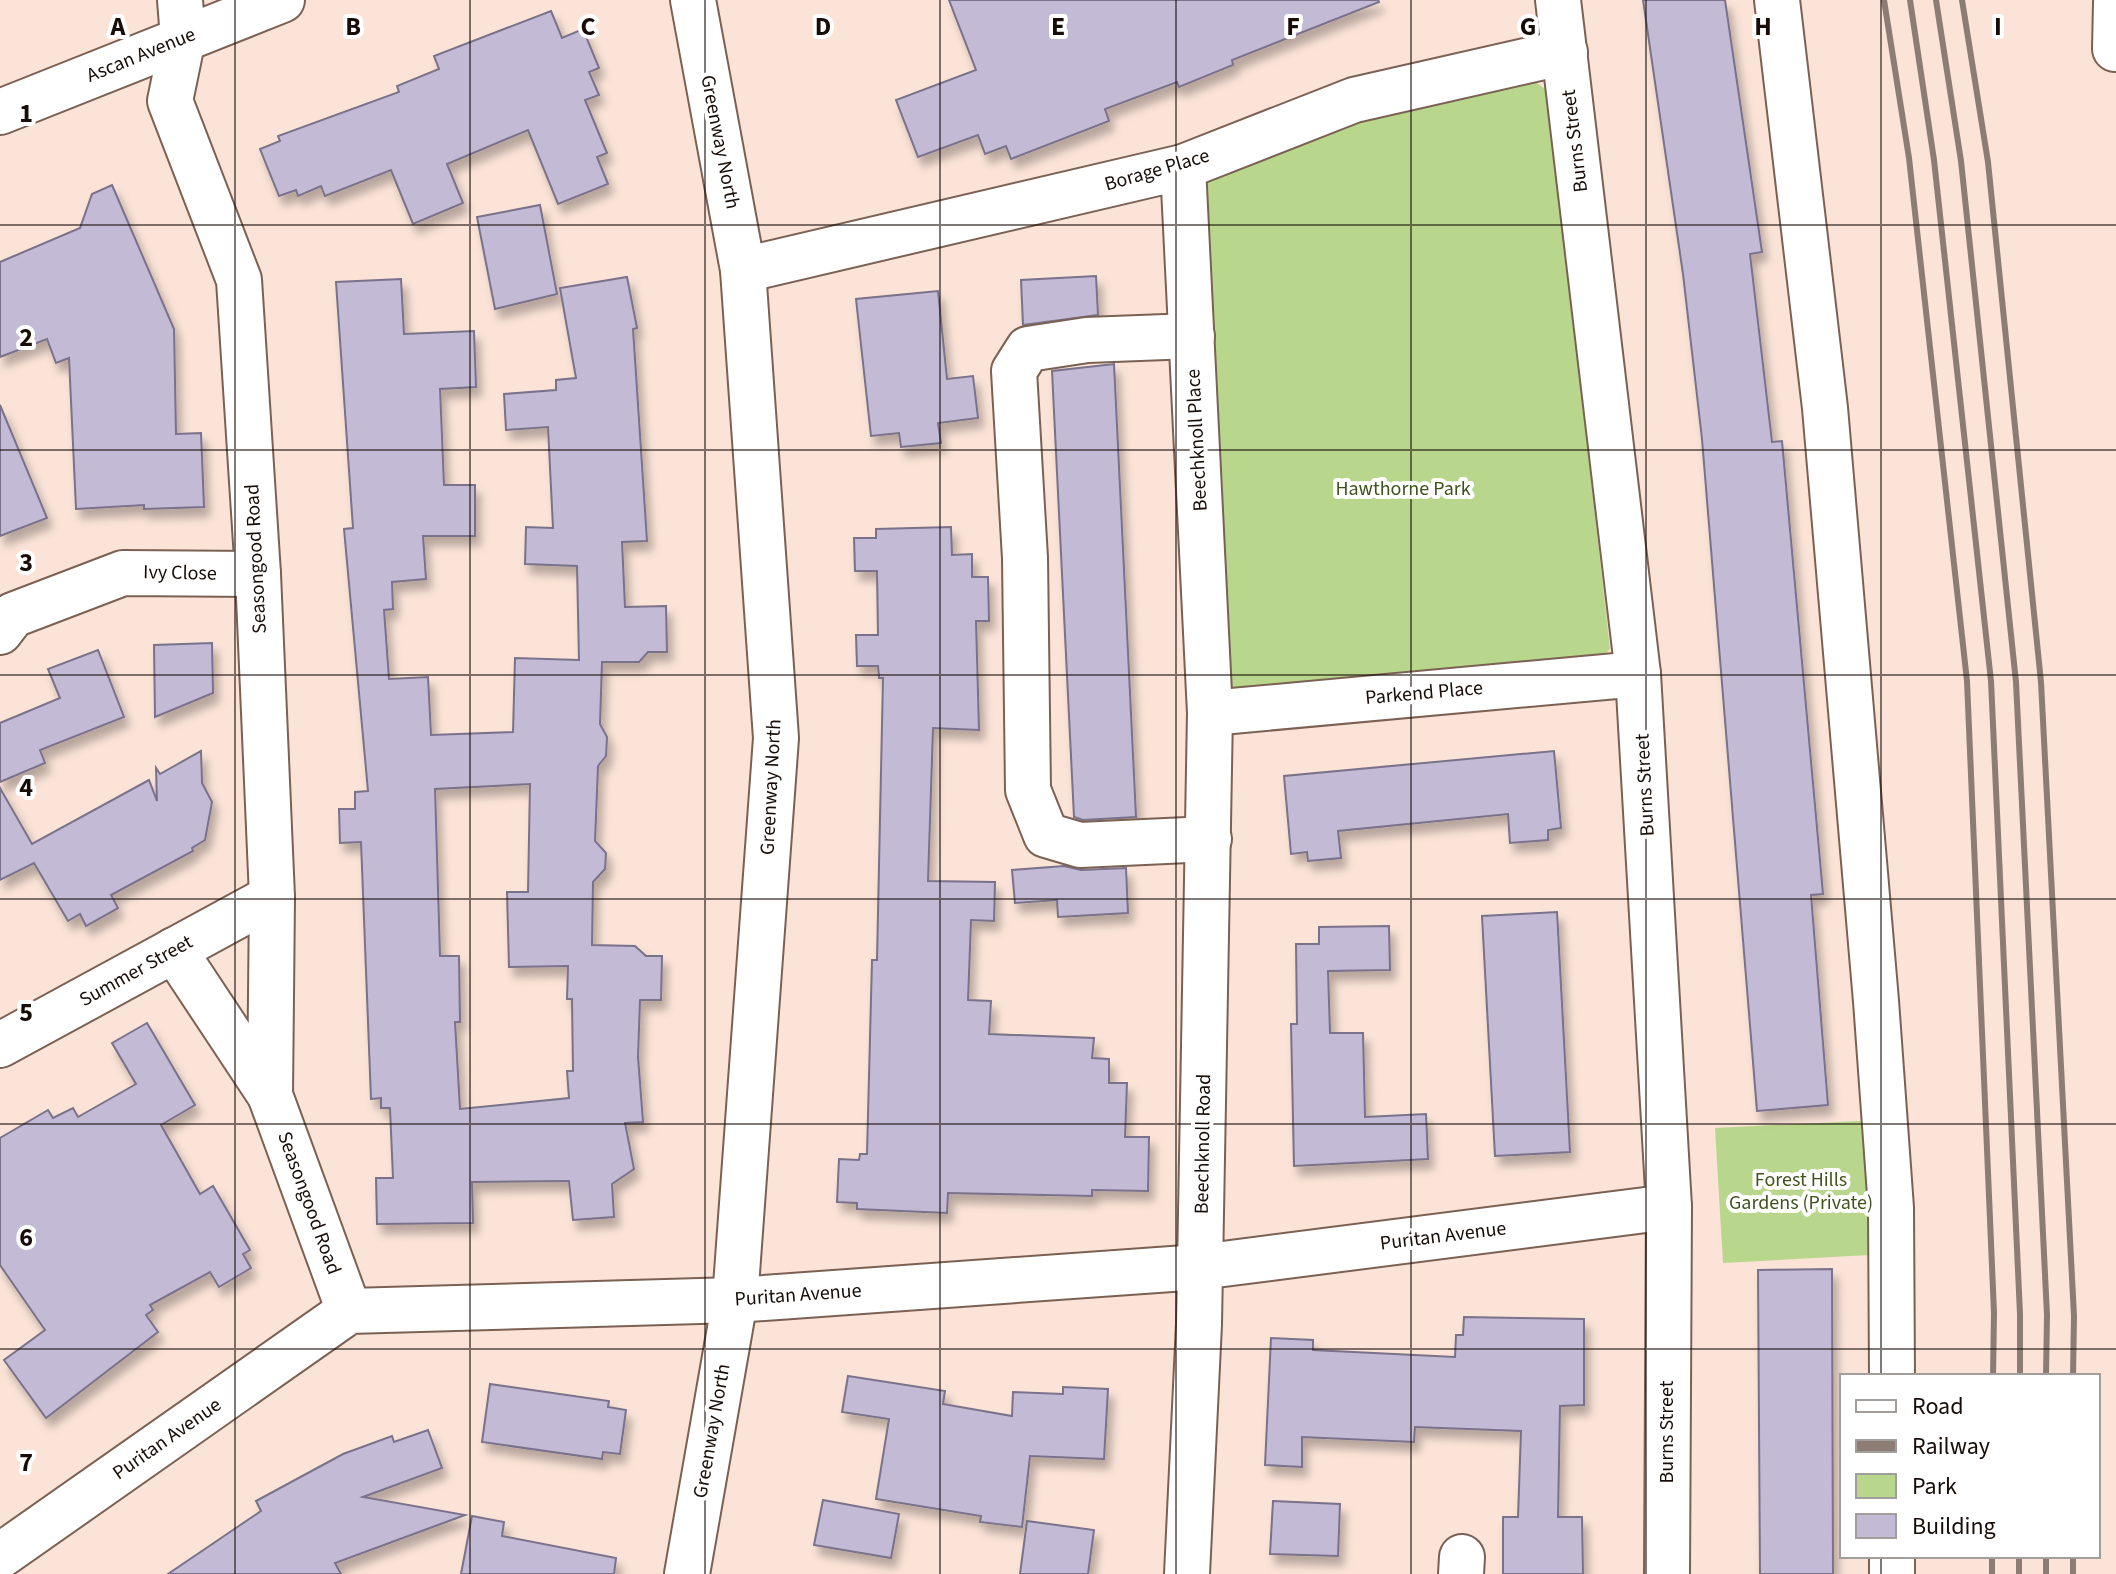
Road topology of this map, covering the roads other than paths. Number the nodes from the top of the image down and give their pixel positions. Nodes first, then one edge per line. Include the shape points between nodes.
1 (282, 0) edge
2 (693, 0) edge
3 (1558, 0) edge
4 (1777, 0) edge
5 (2116, 3) edge
6 (182, 19) edge
7 (2115, 49) edge
8 (1565, 52) junction
9 (0, 112) edge
10 (1183, 167) junction
11 (743, 270) junction
12 (1192, 336) junction
13 (258, 574) junction
14 (4, 619) edge
15 (1638, 674) junction
16 (1210, 713) junction
17 (1209, 839) junction
18 (272, 897) junction
19 (174, 950) junction
20 (0, 1045) edge
21 (270, 1095) junction
22 (1669, 1207) junction
23 (1200, 1267) junction
24 (735, 1300) junction
25 (349, 1311) junction
26 (1892, 1374) edge
27 (12, 1559) edge
28 (687, 1574) edge
29 (1187, 1574) edge
30 (1667, 1574) edge

1 - 6 street, Ascan Avenue
2 - 11 street, Greenway North
3 - 8 street, Burns Street
4 - 26 street via 1825,408 1875,985 1891,1208
5 - 7 street
6 - 9 street, Ascan Avenue
6 - 13 street, Seasongood Road via 170,101 239,280
8 - 10 street, Borage Place via 1354,100
8 - 15 street, Burns Street
10 - 11 street, Borage Place
10 - 12 street, Beechknoll Place
11 - 24 street, Greenway North via 776,738
12 - 16 street, Beechknoll Place
12 - 17 street via 1087,340 1028,349 1014,371 1025,558 1028,790 1046,835 1080,845
13 - 14 street, Ivy Close via 123,573
13 - 18 street, Seasongood Road
15 - 16 street, Parkend Place
15 - 22 street, Burns Street
16 - 17 street, Beechknoll Road
17 - 23 street, Beechknoll Road
18 - 19 street, Summer Street
18 - 21 street, Seasongood Road
19 - 20 street, Summer Street
19 - 21 street, Seasongood Road
21 - 25 street, Seasongood Road
22 - 23 street, Puritan Avenue
22 - 30 street, Burns Street
23 - 24 street, Puritan Avenue
23 - 29 street, Beechknoll Road
24 - 25 street, Puritan Avenue
24 - 28 street, Greenway North
25 - 27 street, Puritan Avenue

